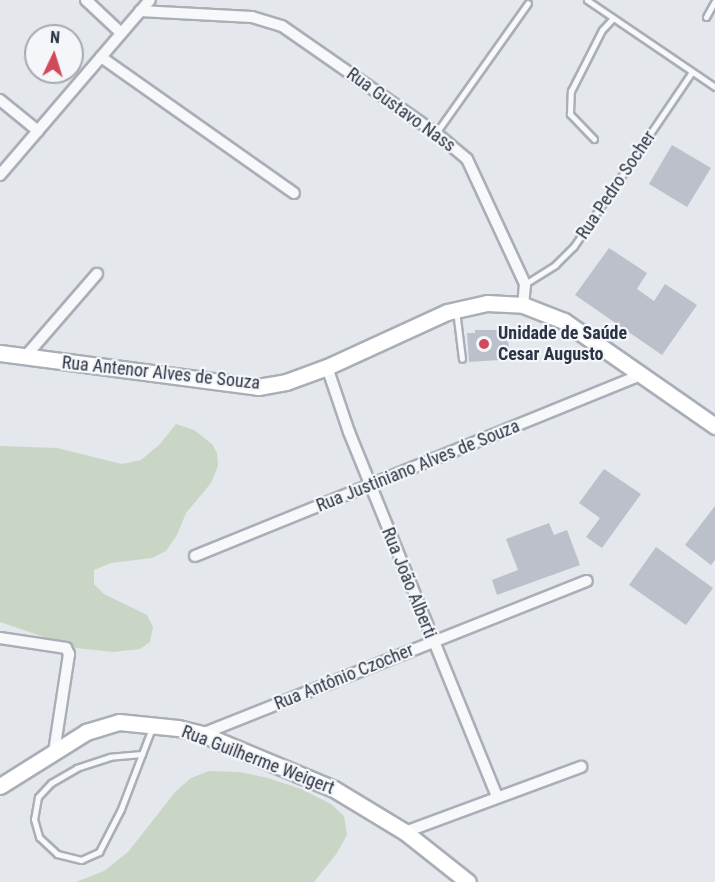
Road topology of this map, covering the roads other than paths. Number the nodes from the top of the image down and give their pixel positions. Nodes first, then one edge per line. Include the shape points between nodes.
1 (86, 0) edge
2 (150, 0) edge
3 (587, 0) edge
4 (715, 1) edge
5 (528, 3) dead end
6 (140, 11) junction
7 (706, 17) dead end
8 (613, 18) junction
9 (121, 33) junction
10 (101, 57) junction
11 (692, 72) junction
12 (715, 87) edge
13 (0, 100) edge
14 (38, 131) junction
15 (436, 133) junction
16 (594, 139) dead end
17 (0, 175) edge
18 (294, 193) dead end
19 (97, 274) dead end
20 (525, 284) junction
21 (523, 305) junction
22 (456, 310) junction
23 (0, 354) edge
24 (26, 357) junction
25 (462, 359) dead end
26 (327, 367) junction
27 (641, 375) junction
28 (715, 426) edge
29 (370, 485) junction
30 (195, 556) dead end
31 (587, 581) dead end
32 (0, 638) edge
33 (433, 641) junction
34 (153, 723) junction
35 (202, 734) junction
36 (54, 752) junction
37 (142, 754) junction
38 (581, 767) dead end
39 (0, 786) edge
40 (496, 797) junction
41 (405, 832) junction
42 (468, 882) edge

1 - 9 street
2 - 6 street
3 - 8 lane
4 - 7 lane
5 - 15 lane
6 - 9 street
6 - 15 street, Rua Gustavo Nass via 252,17 282,26
8 - 11 lane
8 - 16 lane via 602,30 571,91 570,114
9 - 10 street
10 - 14 street
10 - 18 street
11 - 12 lane
11 - 20 lane, Rua Pedro Socher via 574,246 555,265
13 - 14 street
14 - 17 street
15 - 20 street, Rua Gustavo Nass via 467,159
19 - 24 street
20 - 21 street
21 - 22 main road, Rua Antenor Alves de Souza via 488,303
21 - 27 main road via 564,321
22 - 25 lane
22 - 26 main road, Rua Antenor Alves de Souza
23 - 24 main road, Rua Antenor Alves de Souza
24 - 26 main road, Rua Antenor Alves de Souza via 258,387
26 - 29 street, Rua João Alberti
27 - 28 main road
27 - 29 street, Rua Justiniano Alves de Souza
29 - 30 street, Rua Justiniano Alves de Souza
29 - 33 street, Rua João Alberti
31 - 33 street, Rua Antônio Czocher
32 - 36 street via 66,648 69,654
33 - 35 street, Rua Antônio Czocher
33 - 40 street, Rua João Alberti
34 - 35 main road, Rua Guilherme Weigert
34 - 36 main road, Rua Guilherme Weigert via 119,722 86,732
34 - 37 lane
35 - 41 main road, Rua Guilherme Weigert via 334,789
36 - 39 main road, Rua Guilherme Weigert
37 - 37 lane via 99,852 81,860 57,854 39,837 34,819 38,797 51,783 77,768 110,757
38 - 40 street
40 - 41 street
41 - 42 main road, Rua Guilherme Weigert

